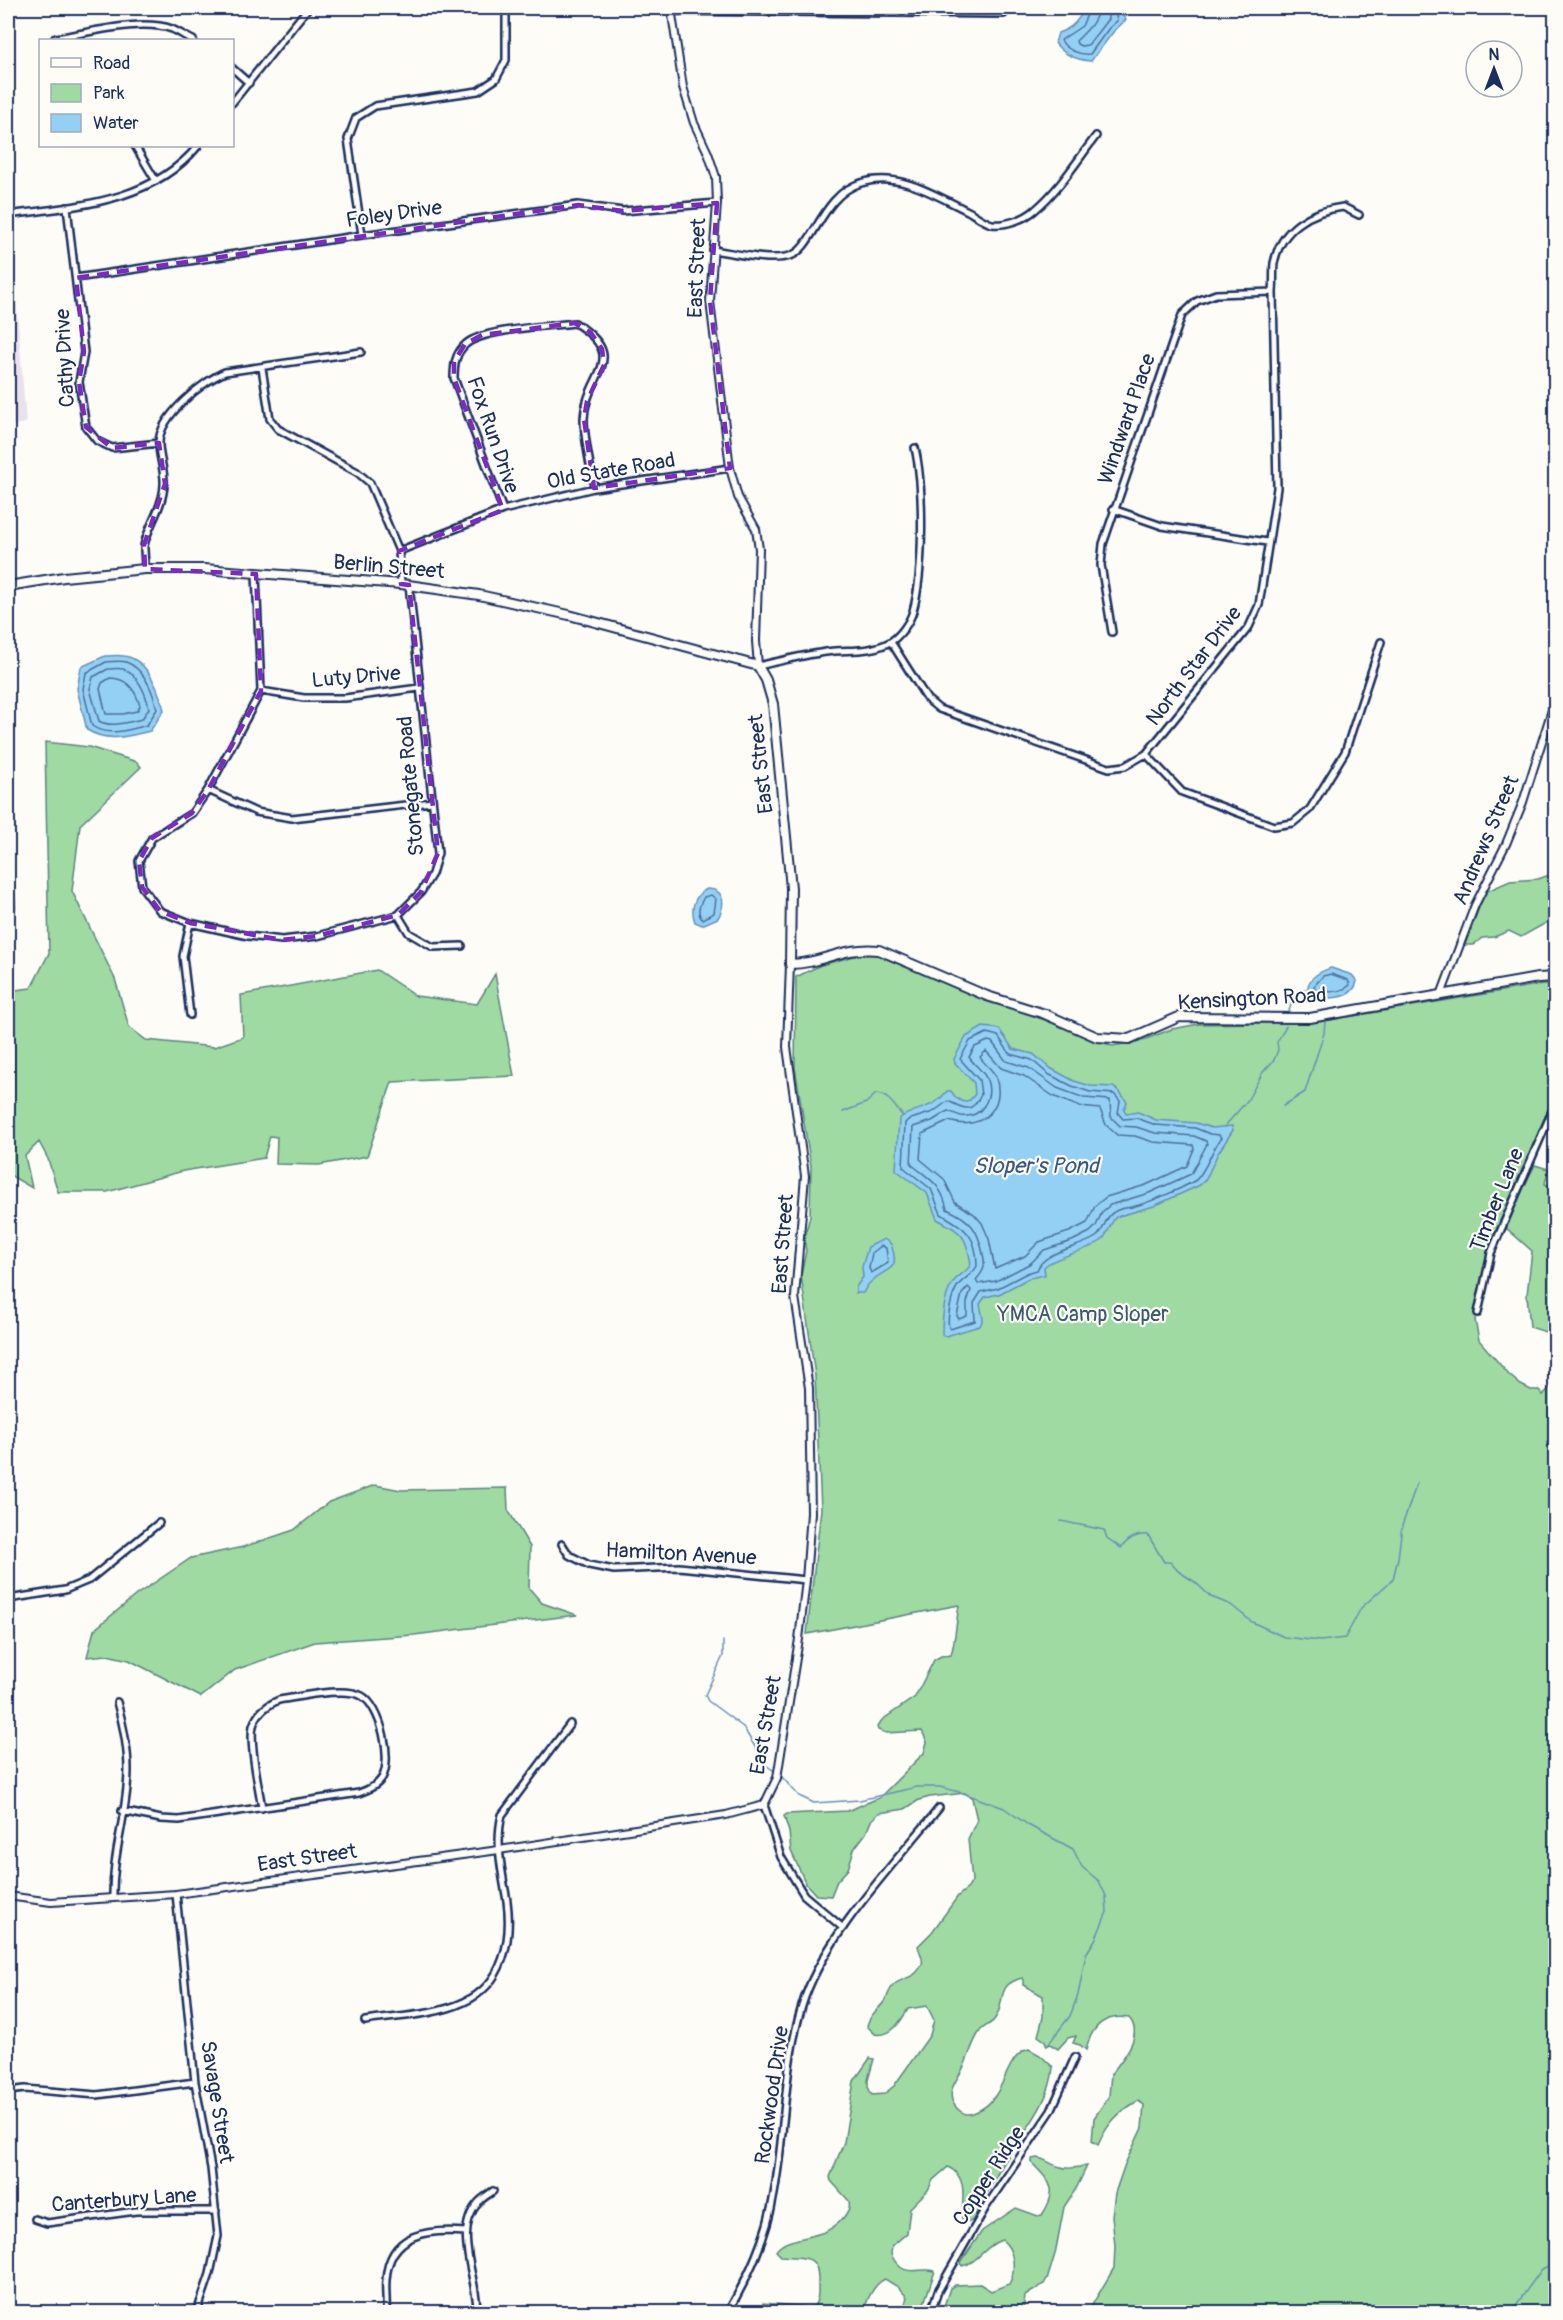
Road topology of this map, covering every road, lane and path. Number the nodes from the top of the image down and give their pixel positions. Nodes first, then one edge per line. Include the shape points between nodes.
1 (308, 8) edge
2 (506, 8) edge
3 (671, 9) edge
4 (1004, 14) dead end
5 (55, 38) dead end
6 (191, 39) edge
7 (234, 70) edge
8 (249, 83) junction
9 (234, 101) edge
10 (1096, 136) dead end
11 (136, 147) edge
12 (197, 147) edge
13 (156, 181) junction
14 (717, 203) junction
15 (68, 207) junction
16 (8, 215) edge
17 (1359, 215) dead end
18 (362, 235) junction
19 (713, 250) junction
20 (76, 278) junction
21 (1273, 292) junction
22 (361, 352) dead end
23 (262, 368) junction
24 (159, 443) junction
25 (915, 448) dead end
26 (730, 468) junction
27 (594, 488) junction
28 (1113, 509) junction
29 (503, 510) junction
30 (1267, 542) junction
31 (399, 551) junction
32 (145, 569) junction
33 (256, 574) junction
34 (405, 584) junction
35 (8, 586) edge
36 (1112, 632) dead end
37 (891, 642) junction
38 (1381, 642) dead end
39 (758, 666) junction
40 (419, 688) junction
41 (261, 691) junction
42 (1556, 697) edge
43 (1146, 754) junction
44 (208, 790) junction
45 (432, 802) junction
46 (8, 868) edge
47 (398, 915) junction
48 (8, 922) edge
49 (190, 923) junction
50 (462, 946) dead end
51 (790, 964) junction
52 (1556, 977) edge
53 (1441, 995) junction
54 (190, 1015) dead end
55 (1556, 1102) edge
56 (1478, 1313) dead end
57 (159, 1523) dead end
58 (562, 1544) dead end
59 (806, 1580) junction
60 (8, 1599) edge
61 (117, 1702) dead end
62 (570, 1724) dead end
63 (764, 1805) junction
64 (262, 1808) junction
65 (939, 1808) dead end
66 (122, 1811) junction
67 (499, 1850) junction
68 (177, 1894) junction
69 (8, 1896) edge
70 (113, 1898) junction
71 (843, 1928) junction
72 (365, 2021) dead end
73 (1075, 2057) dead end
74 (195, 2082) junction
75 (8, 2091) edge
76 (493, 2191) dead end
77 (216, 2211) junction
78 (35, 2219) dead end
79 (466, 2232) junction
80 (198, 2311) edge
81 (205, 2313) edge
82 (386, 2313) edge
83 (477, 2313) edge
84 (728, 2313) edge
85 (931, 2313) edge

1 - 8 street
2 - 18 street via 506,60 496,79 478,90 375,106 356,118 348,139
3 - 4 street
3 - 14 street, East Street via 683,87 716,177
5 - 6 street via 147,25 173,30
7 - 8 street
8 - 9 street
10 - 19 street via 1054,192 1033,212 1016,221 992,224 915,185 887,178 859,183 836,197 802,250 791,256
11 - 13 street
12 - 13 street
13 - 15 street via 110,200
14 - 18 street, Foley Drive via 623,212 578,205
14 - 19 street, East Street
15 - 16 street
15 - 20 street, Cathy Drive
17 - 21 street, North Star Drive via 1343,207 1300,221 1283,240 1274,263
18 - 20 street, Foley Drive
19 - 26 street, East Street via 710,300
20 - 24 street, Cathy Drive via 84,352 79,382 86,427 98,441 112,448
21 - 28 street, Windward Place via 1216,294 1197,301 1182,315
21 - 30 street, North Star Drive via 1277,488
22 - 23 street
23 - 24 street via 225,372 210,378 167,418
23 - 31 street, Stonegate Road via 270,419 278,429 370,483
24 - 32 street via 165,484 158,514 144,545
25 - 37 street via 922,524 917,589 912,613
26 - 27 street, Old State Road
26 - 39 street, East Street via 738,497 756,529 759,549
27 - 29 street, Old State Road
27 - 29 street, Fox Run Drive via 584,419 586,401 603,365 602,349 591,333 575,322 482,335 465,344 454,362 454,378
28 - 30 street via 1162,526
28 - 36 street, Windward Place via 1101,564
29 - 31 street, Old State Road
30 - 43 street, North Star Drive via 1259,605 1249,627
31 - 34 street, Stonegate Road
32 - 33 main road, Berlin Street
32 - 35 main road, Berlin Street
33 - 34 main road, Berlin Street
33 - 41 street
34 - 39 main road, Berlin Street via 569,615
34 - 40 street, Stonegate Road
37 - 39 street via 865,650 826,652
37 - 43 street, North Star Drive via 927,699 939,709 1109,768 1125,766
38 - 43 street via 1346,752 1310,809 1293,823 1274,826 1182,792
39 - 51 main road, East Street via 773,704 791,888
40 - 41 street, Luty Drive via 345,698 304,698
40 - 45 street, Stonegate Road
41 - 44 street
42 - 53 street, Andrews Street via 1523,802 1475,905
44 - 45 street via 256,812 292,818
44 - 49 street via 192,813 152,838 139,861 142,887 160,911
45 - 47 street, Stonegate Road via 438,853 432,874 421,892
46 - 48 street
47 - 49 street via 317,936 282,940
47 - 50 street via 409,933 433,947
49 - 54 street via 183,956
51 - 53 main road, Kensington Road via 805,964 861,948 879,950 1097,1037 1129,1039 1179,1017 1310,1018
51 - 59 street, East Street via 787,1047 805,1176 795,1297 809,1388 811,1513
52 - 53 main road, Kensington Road
55 - 56 street, Timber Lane via 1494,1244
57 - 60 street via 89,1580 65,1590
58 - 59 street, Hamilton Avenue via 569,1555 589,1565 614,1570 679,1568
59 - 63 street, East Street via 777,1779
61 - 66 street via 128,1771
62 - 67 street via 502,1815
63 - 67 street, East Street via 726,1815
63 - 71 street via 781,1857 804,1895
64 - 64 street via 359,1793 376,1784 386,1768 386,1749 376,1712 362,1695 343,1692 279,1700 261,1712 253,1727
64 - 66 street via 169,1820
65 - 71 street, Rockwood Drive
66 - 70 street via 113,1865
67 - 68 street, East Street
67 - 72 street via 509,1938 502,1964 487,1986 466,2002 441,2010
68 - 70 street, East Street
68 - 74 street, Savage Street
69 - 70 street, East Street via 51,1902
71 - 84 street, Rockwood Drive via 806,1996 792,2044 774,2196 757,2256
73 - 85 street, Copper Ridge via 1051,2111 986,2207 938,2291
74 - 75 street via 96,2095
74 - 77 street, Savage Street
76 - 79 street via 475,2207
77 - 78 street, Canterbury Lane via 136,2211 47,2223
77 - 80 street, Savage Street via 218,2235
79 - 82 street via 425,2232 401,2244 387,2270
79 - 83 street
80 - 81 street

